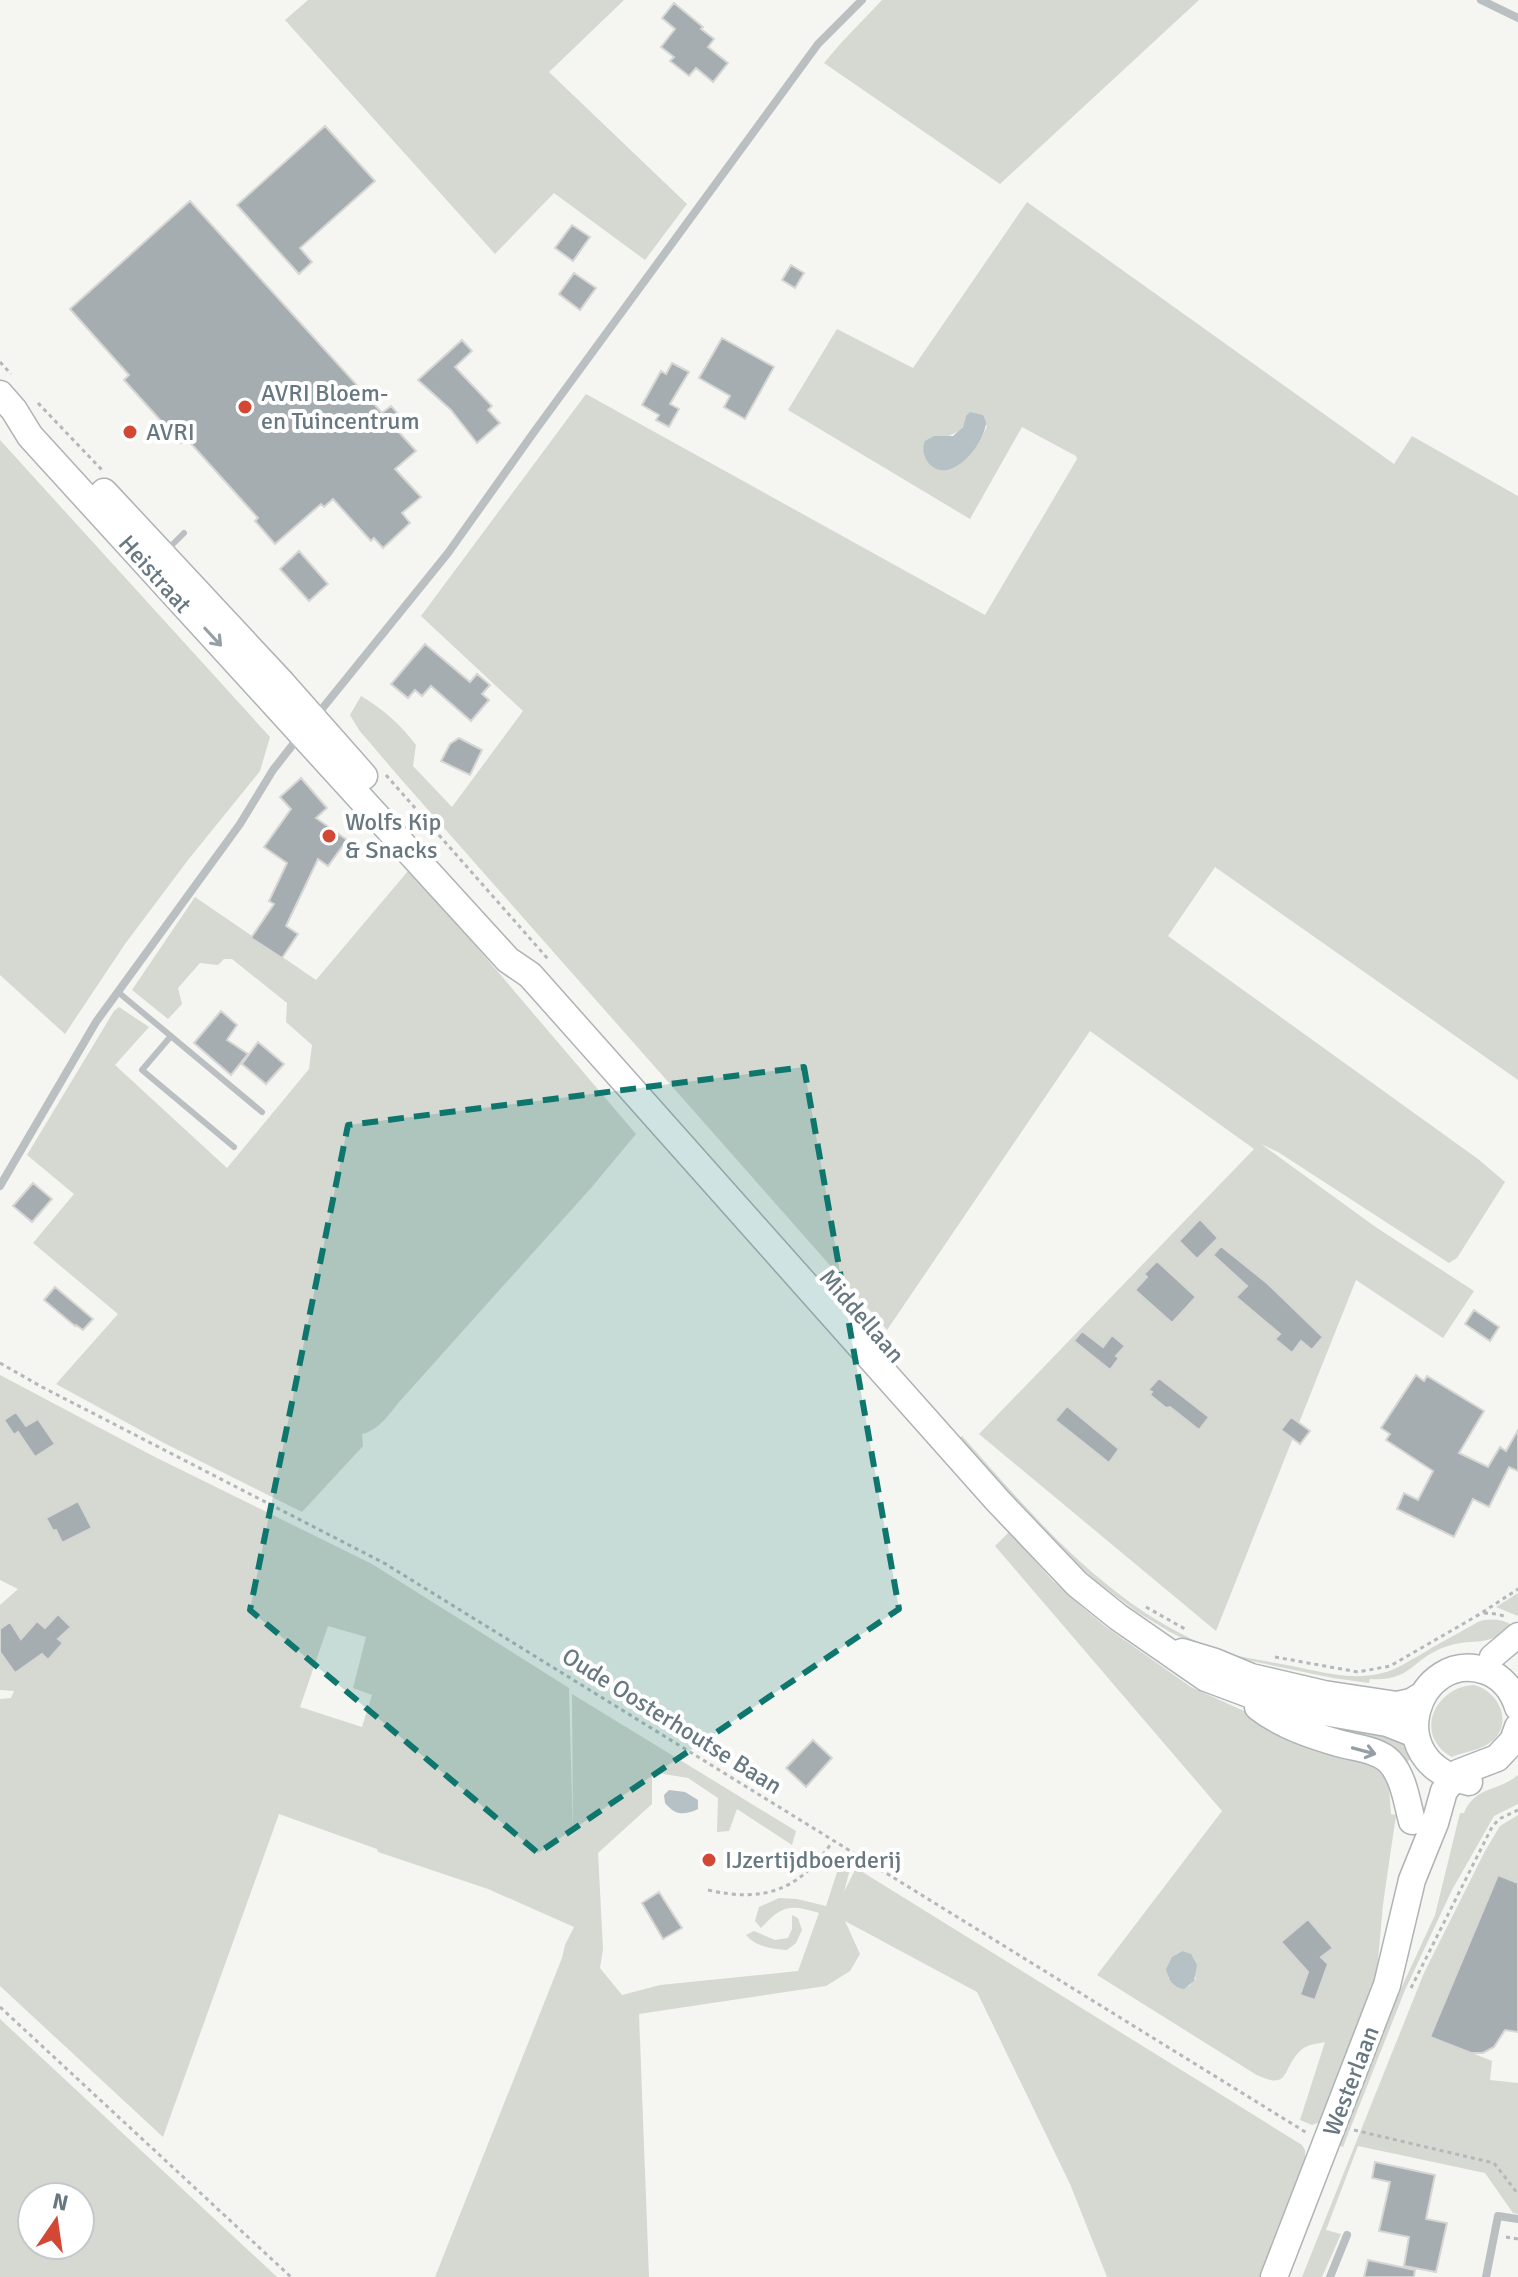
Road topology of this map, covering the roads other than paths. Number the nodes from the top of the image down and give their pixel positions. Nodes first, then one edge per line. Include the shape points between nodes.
1 (862, 0) edge
2 (1481, 0) edge
3 (1518, 18) edge
4 (7, 402) edge
5 (184, 533) dead end
6 (156, 561) junction
7 (308, 726) junction
8 (118, 992) junction
9 (171, 1036) junction
10 (262, 1112) dead end
11 (234, 1147) dead end
12 (0, 1186) edge
13 (1514, 1627) edge
14 (1163, 1647) junction
15 (1483, 1663) junction
16 (1518, 1675) edge
17 (1418, 1688) junction
18 (1237, 1691) junction
19 (1518, 1707) edge
20 (1518, 1727) edge
21 (1415, 1734) junction
22 (1426, 1759) junction
23 (1518, 1759) edge
24 (1462, 1780) junction
25 (1412, 1821) junction
26 (1412, 1880) junction
27 (1518, 2219) edge
28 (1347, 2235) dead end
29 (1274, 2277) edge
30 (1330, 2277) edge
31 (1486, 2277) edge

1 - 7 street via 818,44 448,553
2 - 3 street
4 - 6 main road, Heistraat via 30,436
5 - 6 lane
6 - 7 main road, Heistraat
7 - 8 street
7 - 14 main road, Middellaan via 542,970 1035,1542 1088,1593
8 - 9 lane
8 - 12 street
9 - 10 lane
9 - 11 lane via 142,1070
13 - 15 street
14 - 17 main road, Middellaan via 1291,1688 1365,1701 1405,1704
14 - 18 main road, Middellaan via 1206,1678
15 - 16 main road via 1507,1666
15 - 17 main road
15 - 19 main road via 1484,1671 1512,1692
17 - 21 main road
18 - 21 main road, Middellaan via 1273,1703 1387,1723
18 -> 25 main road via 1279,1721 1386,1758 1399,1776
20 - 24 main road via 1497,1758 1464,1770
21 - 22 main road
22 - 24 main road
22 - 25 main road, Westerlaan
23 - 24 main road via 1496,1776
24 - 26 main road, Westerlaan via 1444,1836
25 - 26 main road, Westerlaan
26 - 29 main road, Westerlaan via 1387,1985
27 - 31 street via 1498,2216
28 - 30 street

